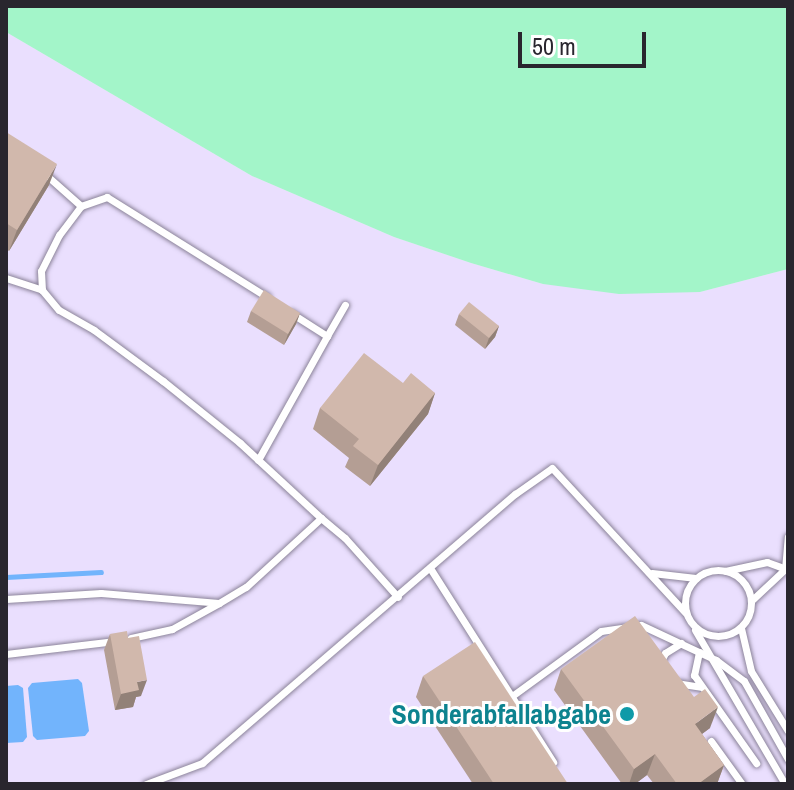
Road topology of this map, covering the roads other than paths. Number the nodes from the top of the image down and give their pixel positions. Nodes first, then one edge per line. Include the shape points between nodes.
1 (38, 169) edge
2 (81, 206) junction
3 (6, 278) edge
4 (42, 290) junction
5 (275, 303) edge
6 (345, 305) dead end
7 (288, 311) edge
8 (327, 336) junction
9 (258, 460) junction
10 (321, 518) junction
11 (788, 537) edge
12 (430, 568) junction
13 (786, 569) edge
14 (725, 571) junction
15 (652, 573) junction
16 (696, 578) junction
17 (398, 597) junction
18 (6, 599) edge
19 (752, 600) junction
20 (219, 603) junction
21 (686, 613) junction
22 (692, 624) junction
23 (741, 628) junction
24 (681, 643) junction
25 (699, 652) junction
26 (6, 654) edge
27 (716, 660) junction
28 (663, 670) edge
29 (670, 681) edge
30 (701, 687) junction
31 (512, 696) junction
32 (788, 731) edge
33 (711, 741) edge
34 (788, 759) edge
35 (756, 763) dead end
36 (559, 771) edge
37 (148, 784) edge
38 (742, 784) edge
39 (785, 784) edge

1 - 2 lane
2 - 4 lane via 41,271
2 - 5 lane via 107,197
3 - 4 lane
4 - 9 lane via 59,310 163,381
6 - 8 lane
7 - 8 lane
8 - 9 lane
9 - 10 lane
10 - 17 lane
10 - 20 lane via 246,587
11 - 13 lane
12 - 15 lane via 552,468
12 - 17 lane
12 - 31 lane
13 - 14 lane via 767,562
13 - 19 lane
14 - 16 lane
14 - 19 lane via 743,581
15 - 16 lane
15 - 21 lane
16 - 21 lane via 686,594
17 - 37 lane via 202,763
18 - 20 lane via 101,593
19 - 23 lane
20 - 26 lane via 172,629 92,646
21 - 22 lane
22 - 23 lane via 710,636
22 - 27 lane
23 - 32 lane via 751,671
24 - 25 lane
24 - 28 lane via 660,660
24 - 31 lane via 641,625 601,631
25 - 27 lane
25 - 30 lane via 694,675
27 - 34 lane via 744,681
27 - 39 lane
29 - 30 lane
30 - 35 lane
31 - 36 lane
33 - 38 lane

